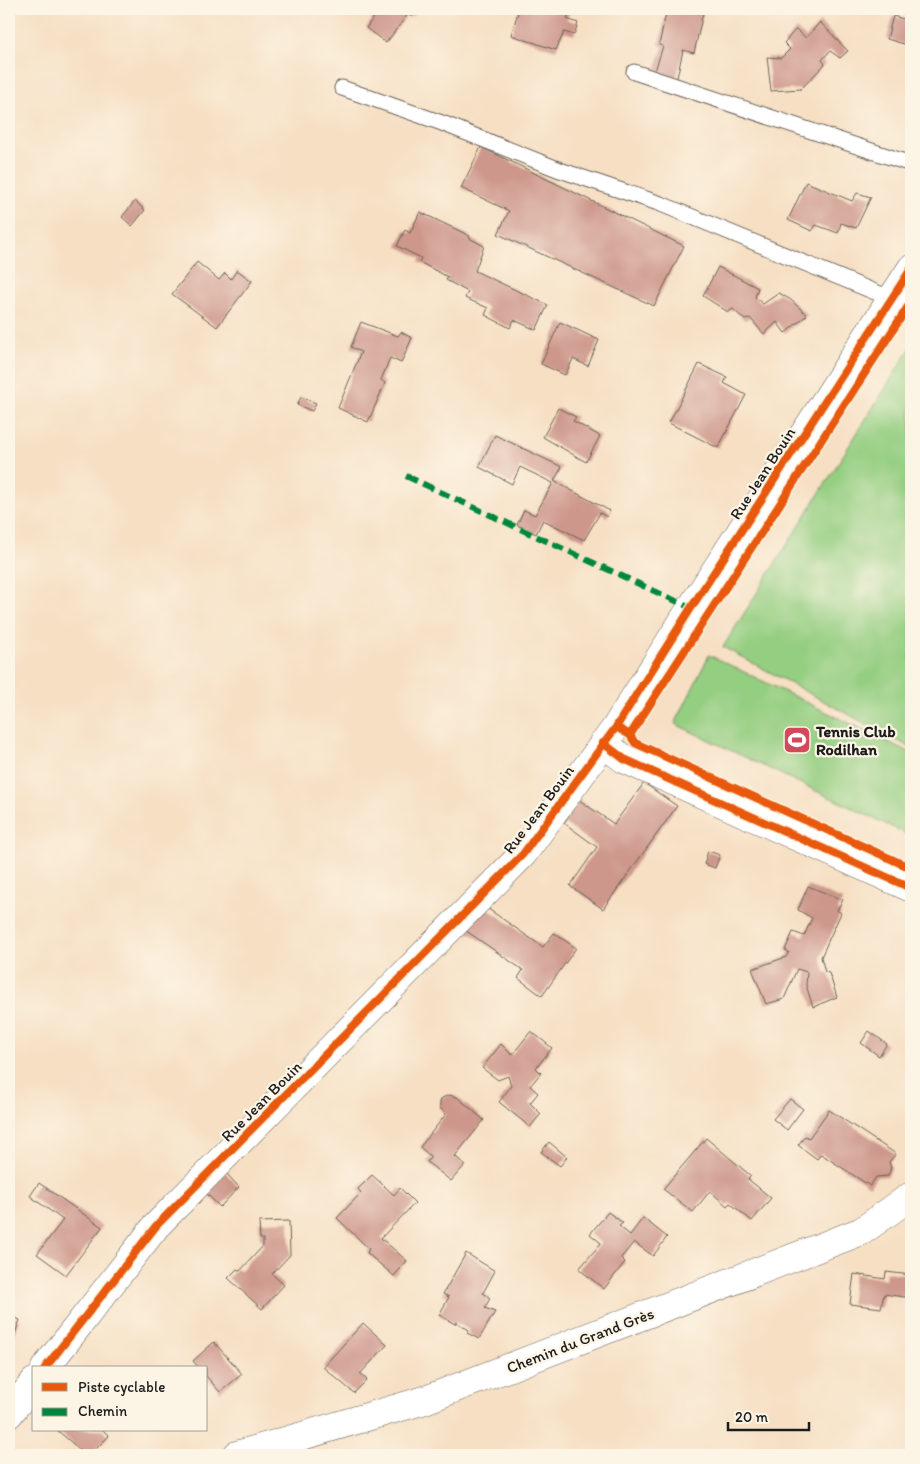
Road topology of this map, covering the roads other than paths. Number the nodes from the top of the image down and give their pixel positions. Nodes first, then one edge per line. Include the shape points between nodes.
1 (634, 72) dead end
2 (342, 88) dead end
3 (911, 164) edge
4 (911, 270) edge
5 (892, 299) junction
6 (604, 743) junction
7 (911, 888) edge
8 (911, 1196) edge
9 (47, 1366) edge
10 (32, 1385) edge
11 (9, 1414) edge
12 (237, 1455) edge

1 - 3 lane
2 - 5 lane via 560,170 661,204
4 - 5 street, Rue Jean Bouin
5 - 6 street, Rue Jean Bouin
6 - 7 street via 624,759
6 - 9 street, Rue Jean Bouin via 523,854 156,1226
8 - 12 street, Chemin du Grand Grès via 862,1231 425,1400
10 - 11 street

